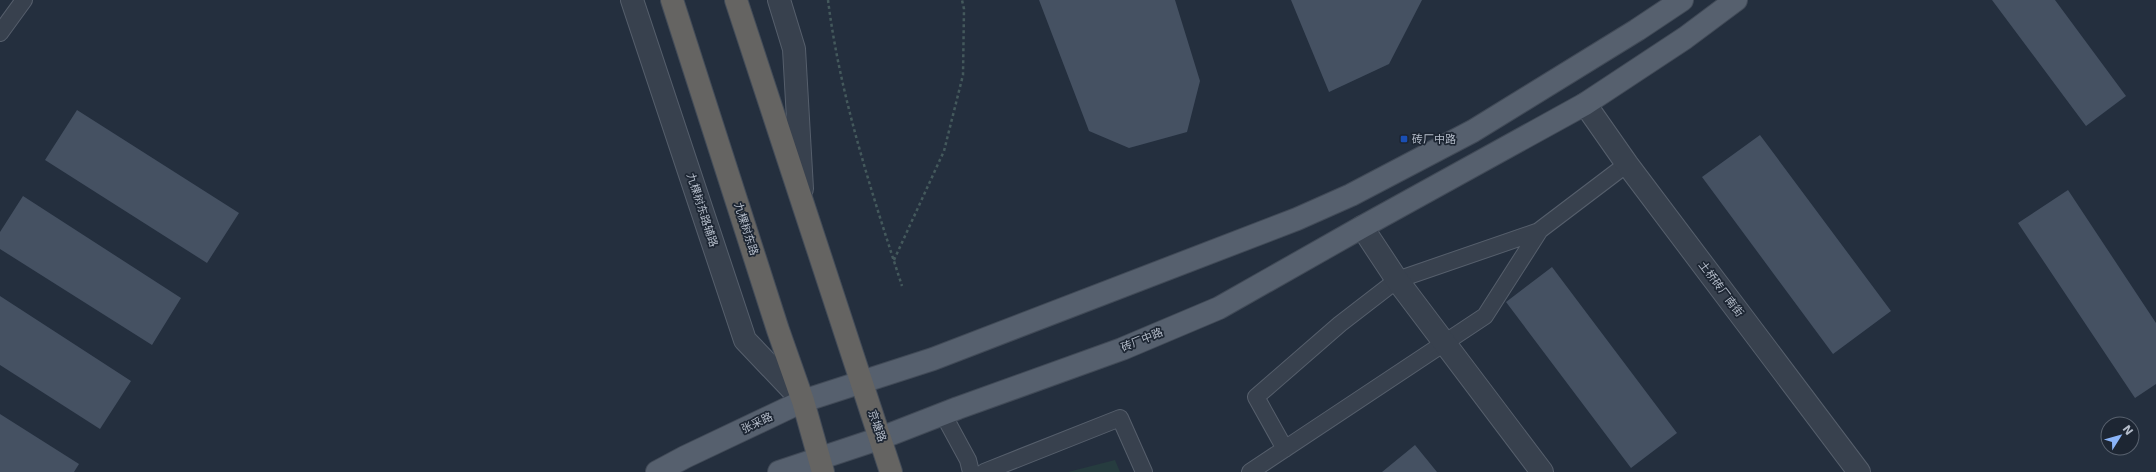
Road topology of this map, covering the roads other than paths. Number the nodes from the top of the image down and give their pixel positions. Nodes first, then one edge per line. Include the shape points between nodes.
1 (24, 0) edge
2 (632, 0) edge
3 (672, 0) edge
4 (736, 0) edge
5 (779, 0) edge
6 (1682, 0) edge
7 (1736, 0) edge
8 (0, 33) edge
9 (1585, 104) junction
10 (1627, 164) junction
11 (802, 204) junction
12 (1362, 227) junction
13 (1539, 231) junction
14 (1397, 280) junction
15 (1444, 343) junction
16 (861, 381) junction
17 (803, 401) junction
18 (944, 414) junction
19 (881, 438) junction
20 (1285, 449) junction
21 (821, 465) edge
22 (657, 472) edge
23 (779, 472) edge
24 (891, 472) edge
25 (971, 472) edge
26 (984, 472) edge
27 (1144, 472) edge
28 (1250, 472) edge
29 (1542, 472) edge
30 (1859, 472) edge

1 - 8 lane
2 - 17 street, 九棵树东路辅路 via 745,340
3 - 17 highway, 九棵树东路
4 - 11 highway
5 - 11 street via 794,49
6 - 16 main road via 1473,131 1351,195 1297,219 946,354
7 - 9 main road, 砖厂中路 via 1685,38
9 - 10 street, 土桥砖厂南街
9 - 12 main road, 砖厂中路
10 - 13 lane
10 - 30 street, 土桥砖厂南街
11 - 16 highway
12 - 14 street
12 - 18 main road, 砖厂中路 via 1219,308 1122,348
13 - 14 lane
13 - 15 lane via 1485,316
14 - 15 street
14 - 20 lane via 1340,324 1256,397
15 - 20 lane
15 - 29 street
16 - 17 main road, 张采路
16 - 19 highway, 京塘路
17 - 21 highway, 九棵树东路
17 - 22 main road, 张采路
18 - 19 main road, 砖厂中路
18 - 25 lane via 968,460
19 - 21 main road
19 - 24 highway, 京塘路
20 - 28 lane
21 - 23 main road
26 - 27 lane via 1120,418

